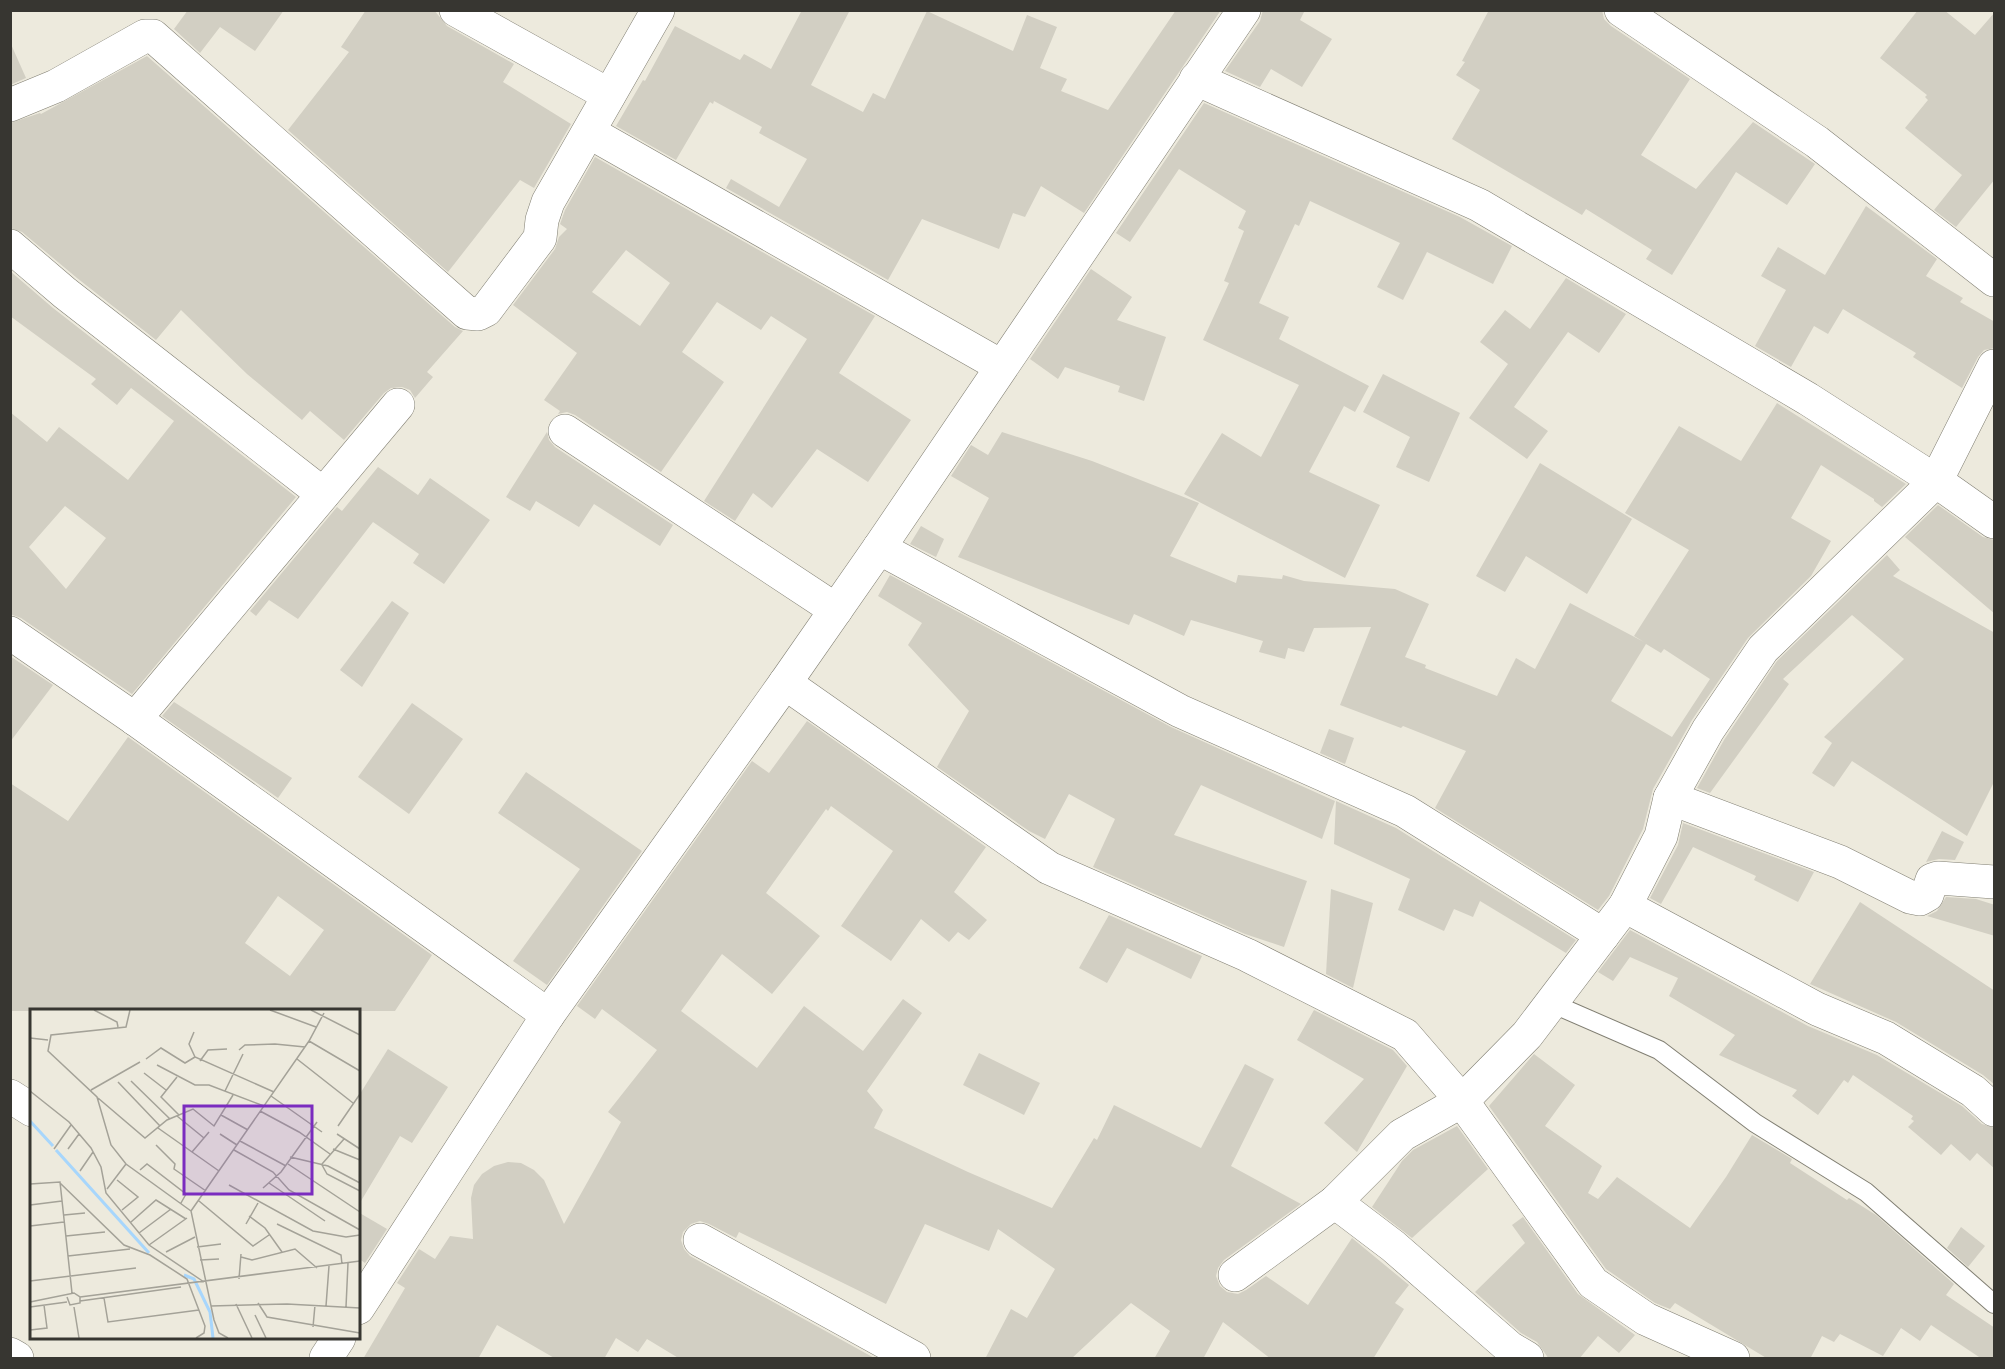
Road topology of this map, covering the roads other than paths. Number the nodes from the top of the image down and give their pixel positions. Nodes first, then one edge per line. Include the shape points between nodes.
1 (456, 10) edge
2 (658, 10) edge
3 (1244, 10) edge
4 (1621, 10) edge
5 (1196, 80) junction
6 (609, 95) junction
7 (10, 105) edge
8 (589, 132) junction
9 (10, 246) edge
10 (1995, 280) edge
11 (1001, 366) junction
12 (1995, 366) edge
13 (398, 405) dead end
14 (565, 431) dead end
15 (1936, 481) junction
16 (323, 494) junction
17 (1995, 522) edge
18 (879, 548) junction
19 (836, 610) junction
20 (10, 633) edge
21 (785, 683) junction
22 (135, 719) junction
23 (1670, 798) junction
24 (1995, 882) edge
25 (1625, 906) junction
26 (1603, 935) junction
27 (1551, 1003) junction
28 (548, 1015) junction
29 (10, 1096) edge
30 (1462, 1101) junction
31 (30, 1109) edge
32 (1995, 1110) edge
33 (1335, 1202) junction
34 (700, 1240) dead end
35 (1235, 1275) dead end
36 (1995, 1304) edge
37 (360, 1305) edge
38 (338, 1339) edge
39 (10, 1354) edge
40 (17, 1359) edge
41 (326, 1359) edge
42 (914, 1359) edge
43 (1527, 1359) edge
44 (1733, 1359) edge

1 - 6 street
2 - 6 street
3 - 5 street
4 - 10 street via 1817,142
5 - 11 street
5 - 15 street via 1479,205 1808,399
6 - 8 street
7 - 8 street via 56,86 145,36 153,36 467,313 478,314 486,310 540,238 548,202
8 - 11 street
9 - 16 street
11 - 18 street
12 - 15 street
13 - 16 street
14 - 19 street
15 - 17 street
15 - 23 street via 1763,649 1708,730
16 - 22 street
18 - 19 street
18 - 26 street via 1180,711 1405,811
19 - 21 street
20 - 22 street
21 - 28 street
21 - 30 street via 1049,868 1247,955 1405,1035
22 - 28 street
23 - 24 street via 1840,862 1920,900 1927,896 1932,880 1938,878
23 - 25 street via 1661,836
25 - 26 street
25 - 32 street via 1816,1009 1886,1038 1973,1090
26 - 27 street
27 - 30 street via 1527,1035
27 - 36 lane via 1659,1050 1755,1123 1866,1192
28 - 37 street
29 - 31 street
30 - 33 street via 1402,1135
30 - 44 street via 1593,1283 1647,1319
33 - 35 street
33 - 43 street via 1393,1245
34 - 42 street
38 - 41 street
39 - 40 street

